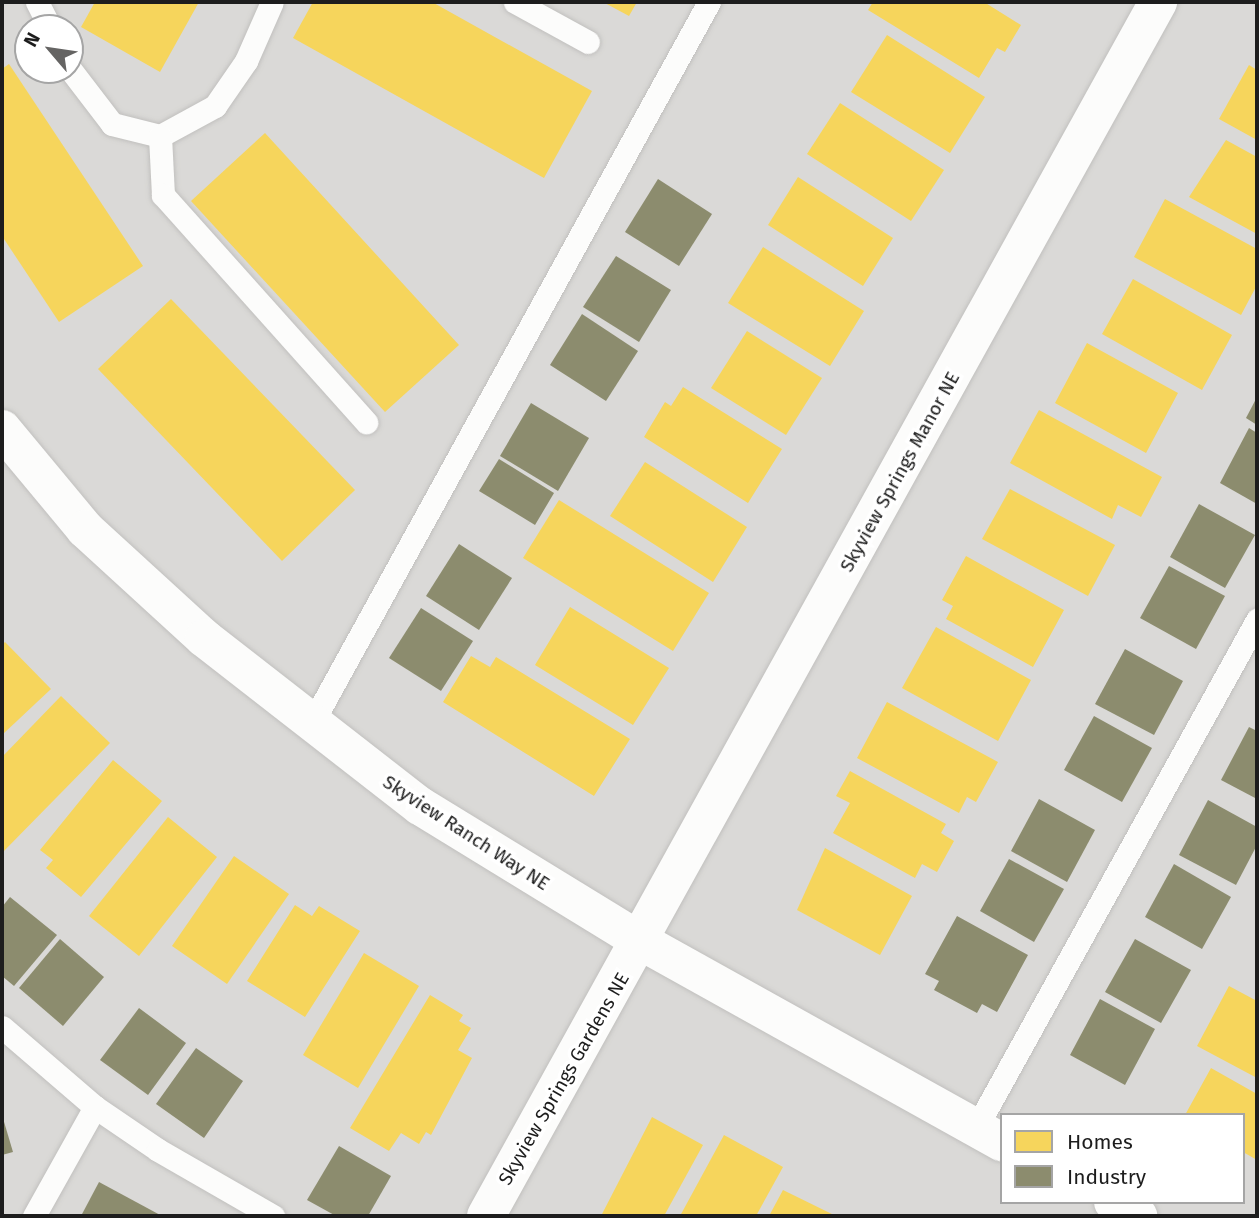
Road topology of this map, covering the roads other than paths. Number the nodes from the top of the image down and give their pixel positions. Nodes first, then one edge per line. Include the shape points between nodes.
1 (272, 2) edge
2 (515, 2) edge
3 (709, 2) edge
4 (1158, 2) edge
5 (588, 42) dead end
6 (81, 84) edge
7 (160, 136) junction
8 (366, 422) dead end
9 (2, 429) edge
10 (1257, 620) edge
11 (311, 725) junction
12 (642, 942) junction
13 (2, 1027) edge
14 (95, 1107) junction
15 (1000, 1113) edge
16 (1000, 1114) edge
17 (989, 1135) edge
18 (1117, 1204) edge
19 (34, 1216) edge
20 (273, 1216) edge
21 (486, 1216) edge
22 (1138, 1216) edge

1 - 7 lane via 246,61 215,106
2 - 5 lane
3 - 11 lane
4 - 12 street, Skyview Springs Manor NE
6 - 7 lane via 112,124
7 - 8 lane via 163,195
9 - 11 street, Skyview Ranch Way NE via 85,529 204,638
10 - 15 lane
11 - 12 street, Skyview Ranch Way NE via 420,806
12 - 17 street, Skyview Ranch Way NE
12 - 21 street, Skyview Springs Gardens NE
13 - 14 lane
14 - 19 lane
14 - 20 lane via 158,1150
16 - 17 lane
18 - 22 street

